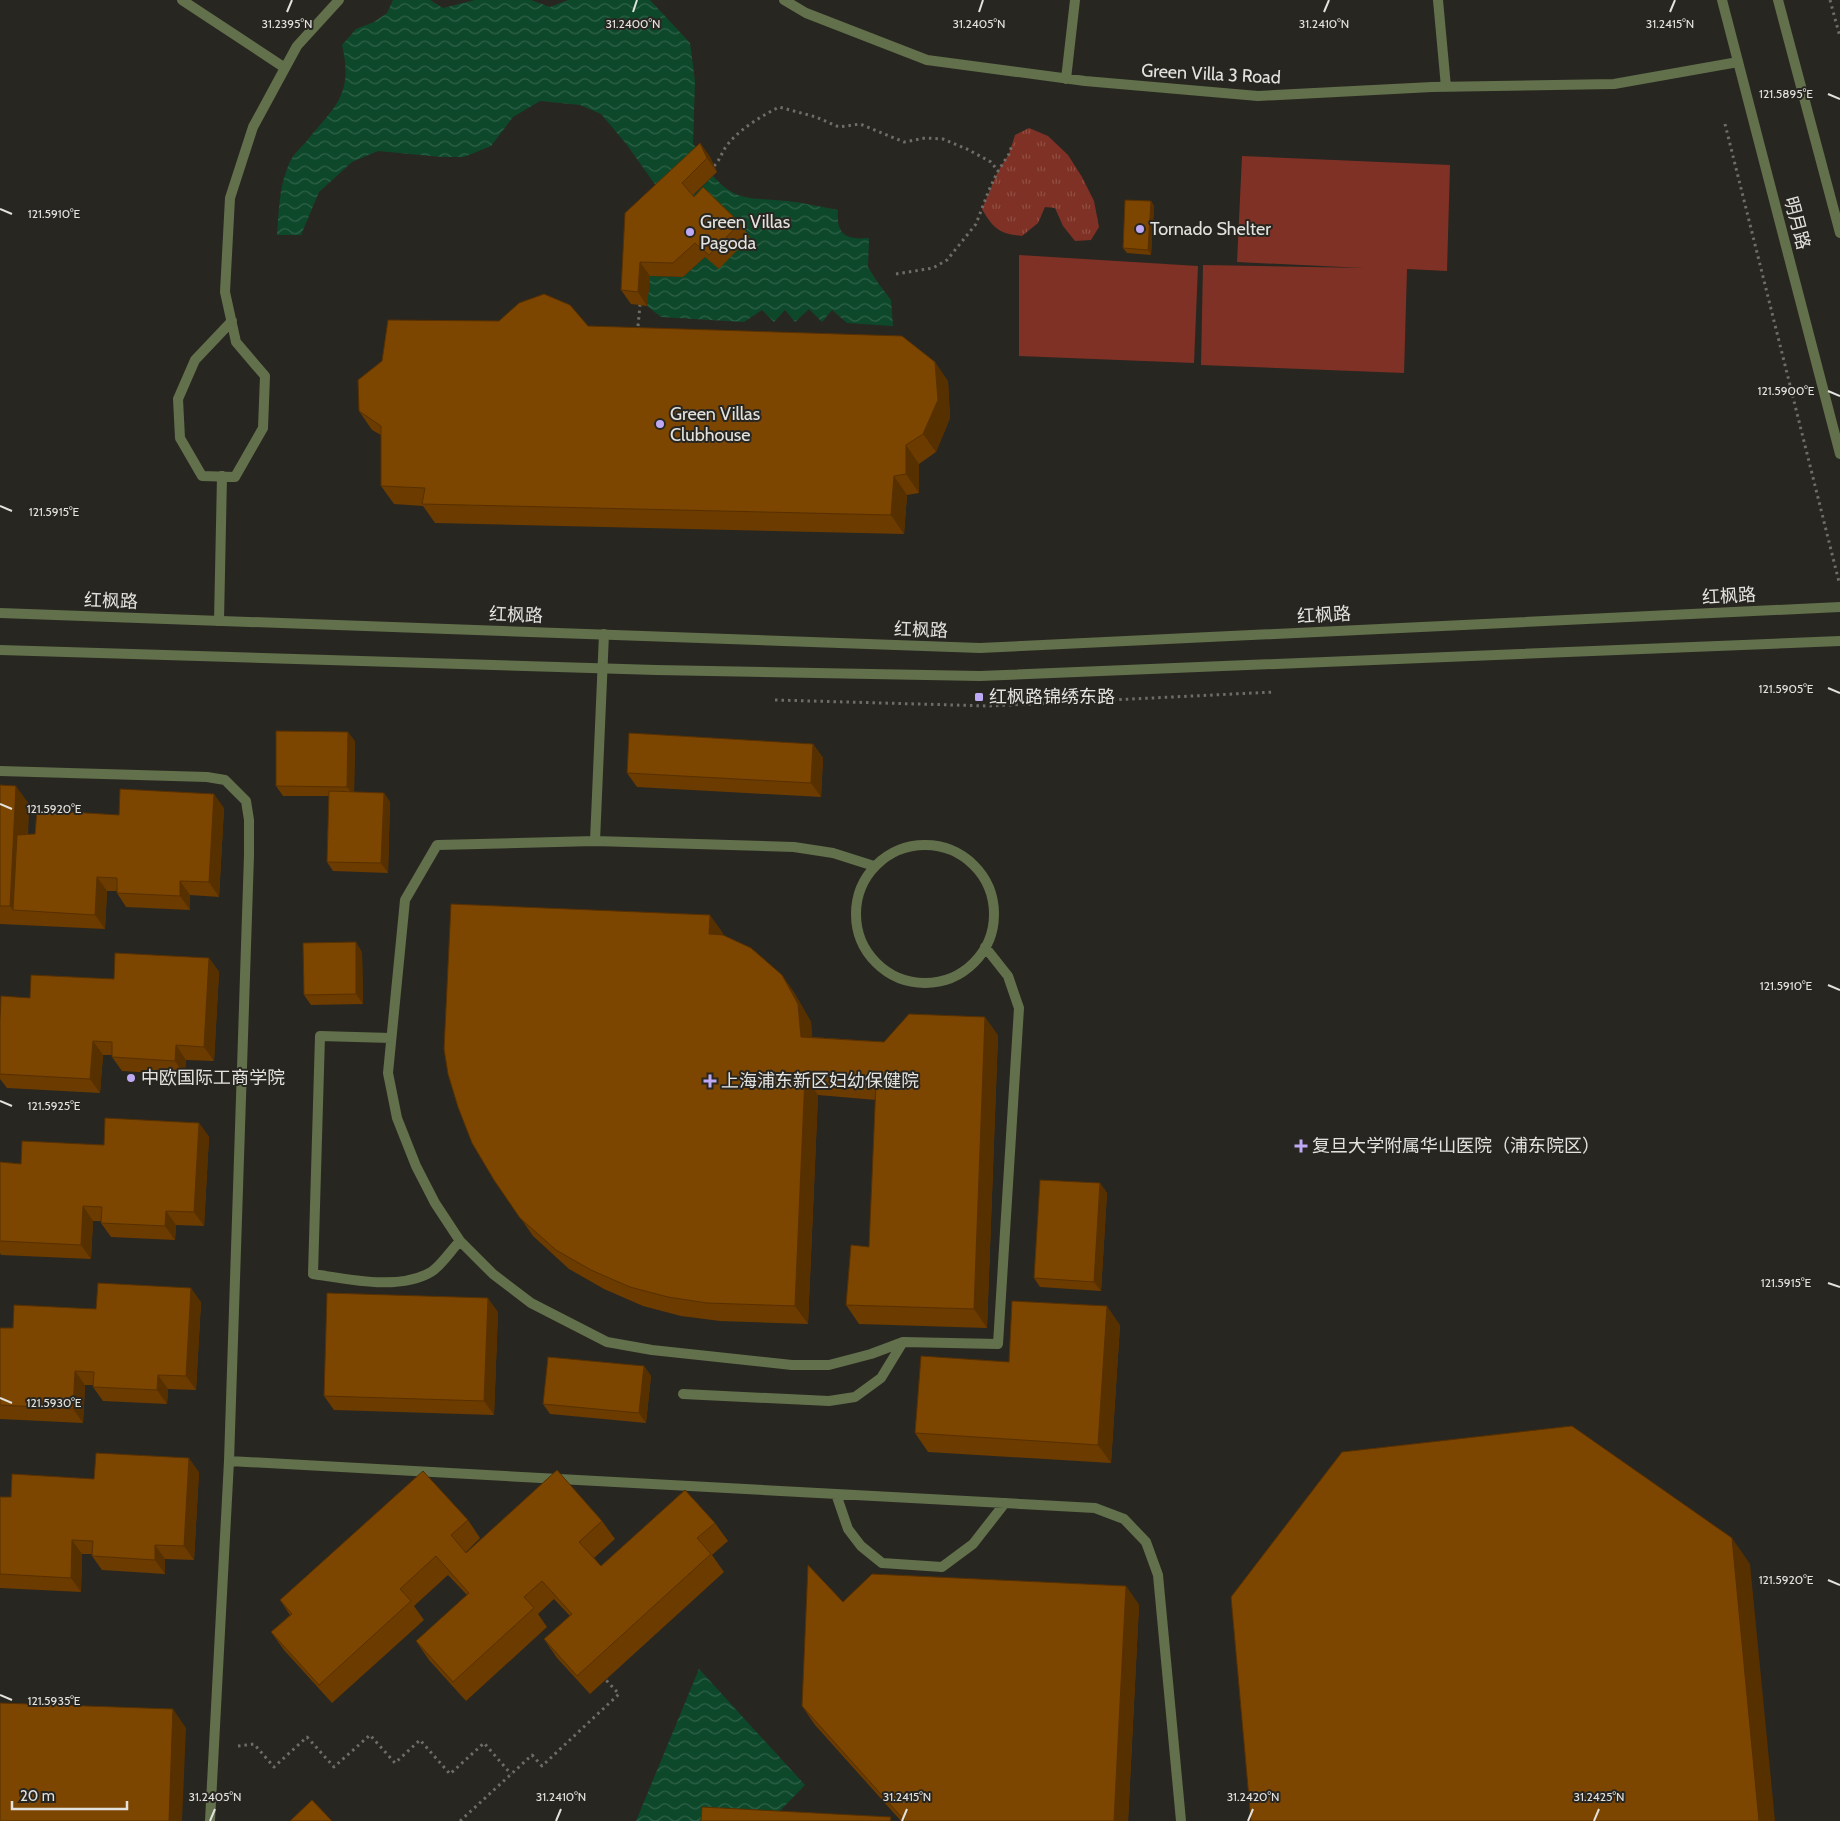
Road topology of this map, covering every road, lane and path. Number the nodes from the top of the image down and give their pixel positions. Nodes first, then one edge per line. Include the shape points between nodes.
1 (182, 0) edge
2 (339, 0) edge
3 (784, 0) edge
4 (1075, 0) edge
5 (1438, 0) edge
6 (1722, 0) edge
7 (1778, 0) edge
8 (1830, 0) edge
9 (1840, 37) edge
10 (1738, 62) junction
11 (285, 68) junction
12 (1066, 79) junction
13 (1446, 87) junction
14 (1723, 115) dead end
15 (1012, 145) dead end
16 (714, 166) dead end
17 (998, 172) junction
18 (1840, 234) edge
19 (896, 274) dead end
20 (640, 305) edge
21 (232, 321) junction
22 (638, 326) edge
23 (1840, 454) edge
24 (222, 476) junction
25 (1830, 584) dead end
26 (1840, 584) edge
27 (1840, 607) edge
28 (0, 613) edge
29 (219, 621) junction
30 (604, 634) junction
31 (1840, 641) edge
32 (0, 650) edge
33 (603, 668) junction
34 (0, 771) edge
35 (595, 841) junction
36 (874, 866) junction
37 (985, 947) junction
38 (392, 1038) junction
39 (460, 1241) junction
40 (904, 1342) junction
41 (683, 1394) dead end
42 (229, 1461) junction
43 (836, 1494) junction
44 (1005, 1503) junction
45 (606, 1680) edge
46 (214, 1749) junction
47 (511, 1774) junction
48 (210, 1821) edge
49 (460, 1821) edge
50 (1181, 1821) edge

1 - 11 street
2 - 11 street via 297,46
3 - 12 street, Green Villa 3 Road via 806,13 927,60
4 - 12 street
5 - 13 street
6 - 10 street, 明月路
7 - 18 street
8 - 9 path
10 - 13 street, Green Villa 3 Road via 1614,84
10 - 23 street, 明月路
11 - 21 street via 253,128 230,198 225,292
12 - 13 street, Green Villa 3 Road via 1258,96
14 - 26 path
15 - 17 path
16 - 17 path via 726,146 757,118 779,107 839,127 860,124 904,142 943,138 991,162
17 - 19 path via 976,224 946,260 933,268
20 - 22 path
21 - 24 street via 236,342 265,376 264,428 235,477
21 - 24 street via 195,360 178,399 180,438 202,476
24 - 29 street
25 - 26 path
27 - 30 street, 红枫路 via 980,648
28 - 29 street, 红枫路
29 - 30 street, 红枫路
30 - 33 street
31 - 33 street via 980,676
32 - 33 street
33 - 35 street
34 - 42 street via 207,777 226,780 246,801 250,856
35 - 36 street via 794,847
35 - 38 street via 437,845 405,900
36 - 37 street via 892,853 906,848 935,845 956,852 974,865 986,883 993,904 993,926
36 - 37 street via 862,886 856,909 858,932 868,953 884,970 905,980 929,983 951,978 971,966
37 - 40 street via 1008,976 1019,1008 998,1344
38 - 39 street via 388,1073 397,1118 431,1196
38 - 39 street via 320,1036 313,1274 365,1281 404,1281 432,1272
39 - 40 street via 493,1274 531,1303 608,1342 792,1365 829,1365
40 - 41 street via 881,1378 855,1397 829,1401
42 - 43 street
42 - 46 street
43 - 44 street
43 - 44 street via 848,1529 861,1546 882,1563 942,1567 973,1544
44 - 50 street via 1095,1508 1124,1519 1146,1542 1158,1575
45 - 47 path via 619,1694 542,1766 532,1755
46 - 47 path via 254,1744 274,1767 307,1737 334,1767 370,1734 395,1763 420,1740 450,1774 484,1743
46 - 48 street
47 - 49 path

